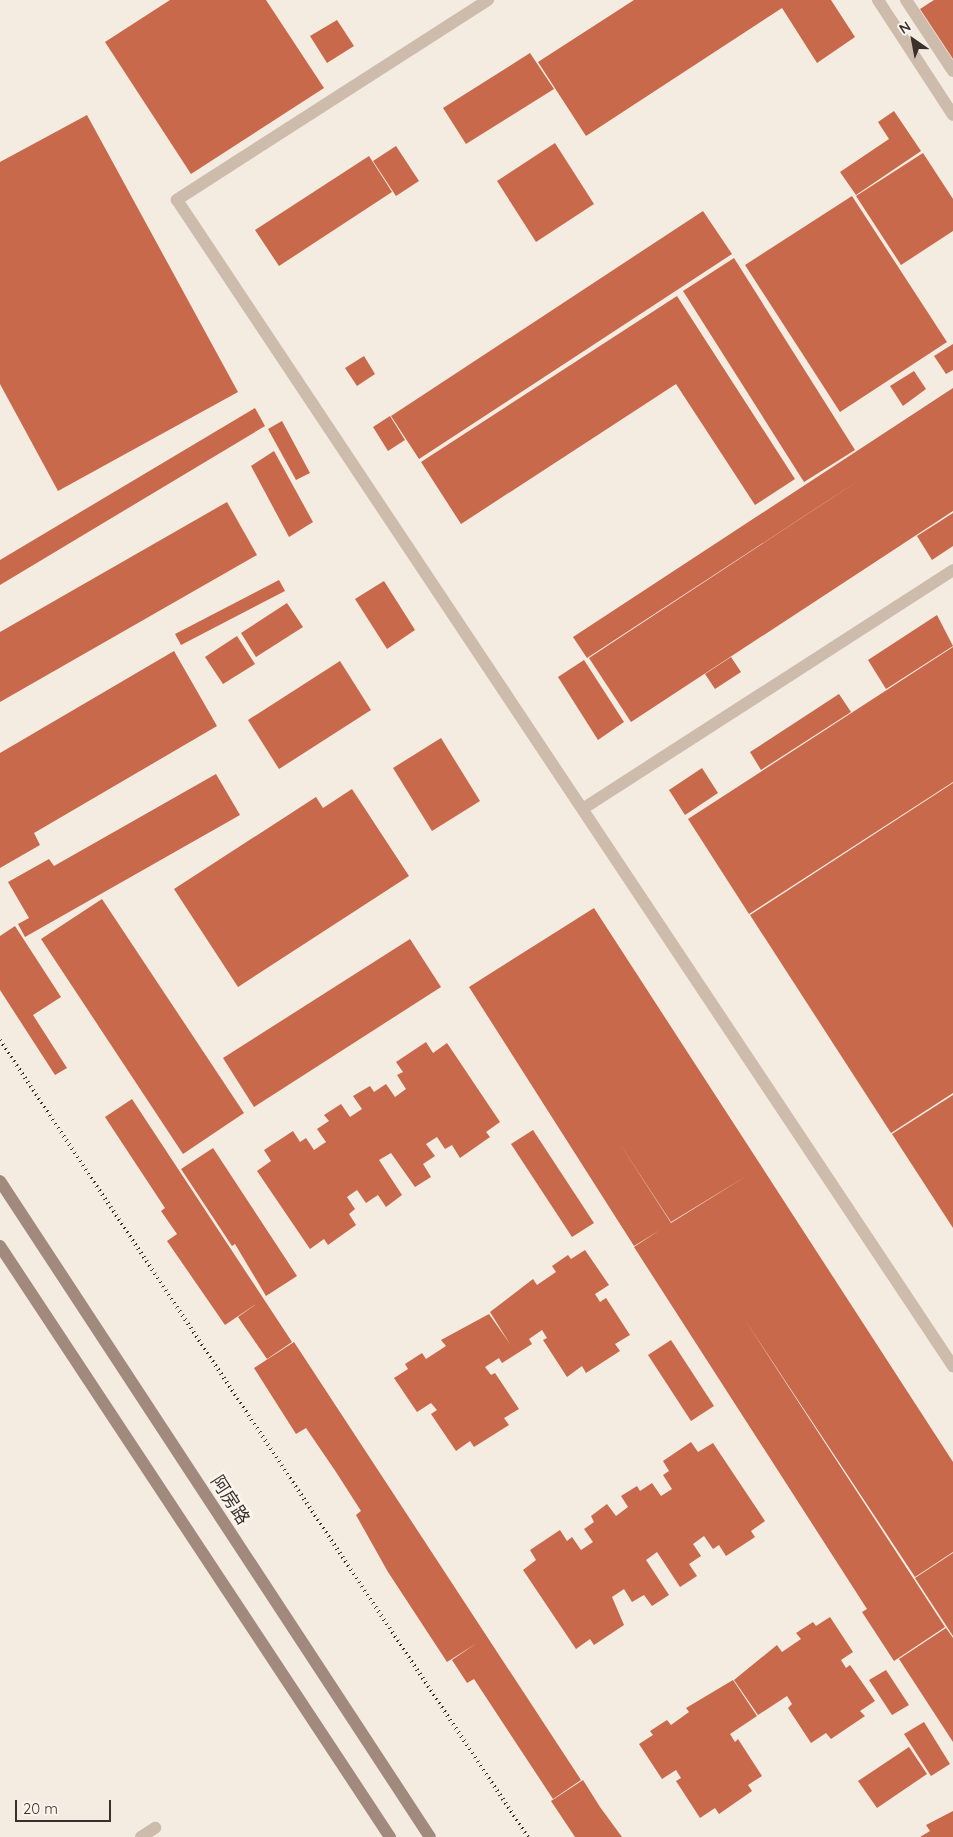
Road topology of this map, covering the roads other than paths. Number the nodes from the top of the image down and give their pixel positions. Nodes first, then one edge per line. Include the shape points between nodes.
1 (488, 0) edge
2 (878, 0) edge
3 (906, 0) edge
4 (953, 70) edge
5 (953, 115) edge
6 (953, 570) edge
7 (584, 808) junction
8 (0, 1181) edge
9 (0, 1246) edge
10 (953, 1366) edge
11 (155, 1828) dead end
12 (141, 1837) edge
13 (390, 1837) edge
14 (430, 1837) edge

1 - 7 street via 177,200
2 - 5 street
3 - 4 street
6 - 7 street
7 - 10 street
8 - 14 main road, 阿房路
9 - 13 main road
11 - 12 street

